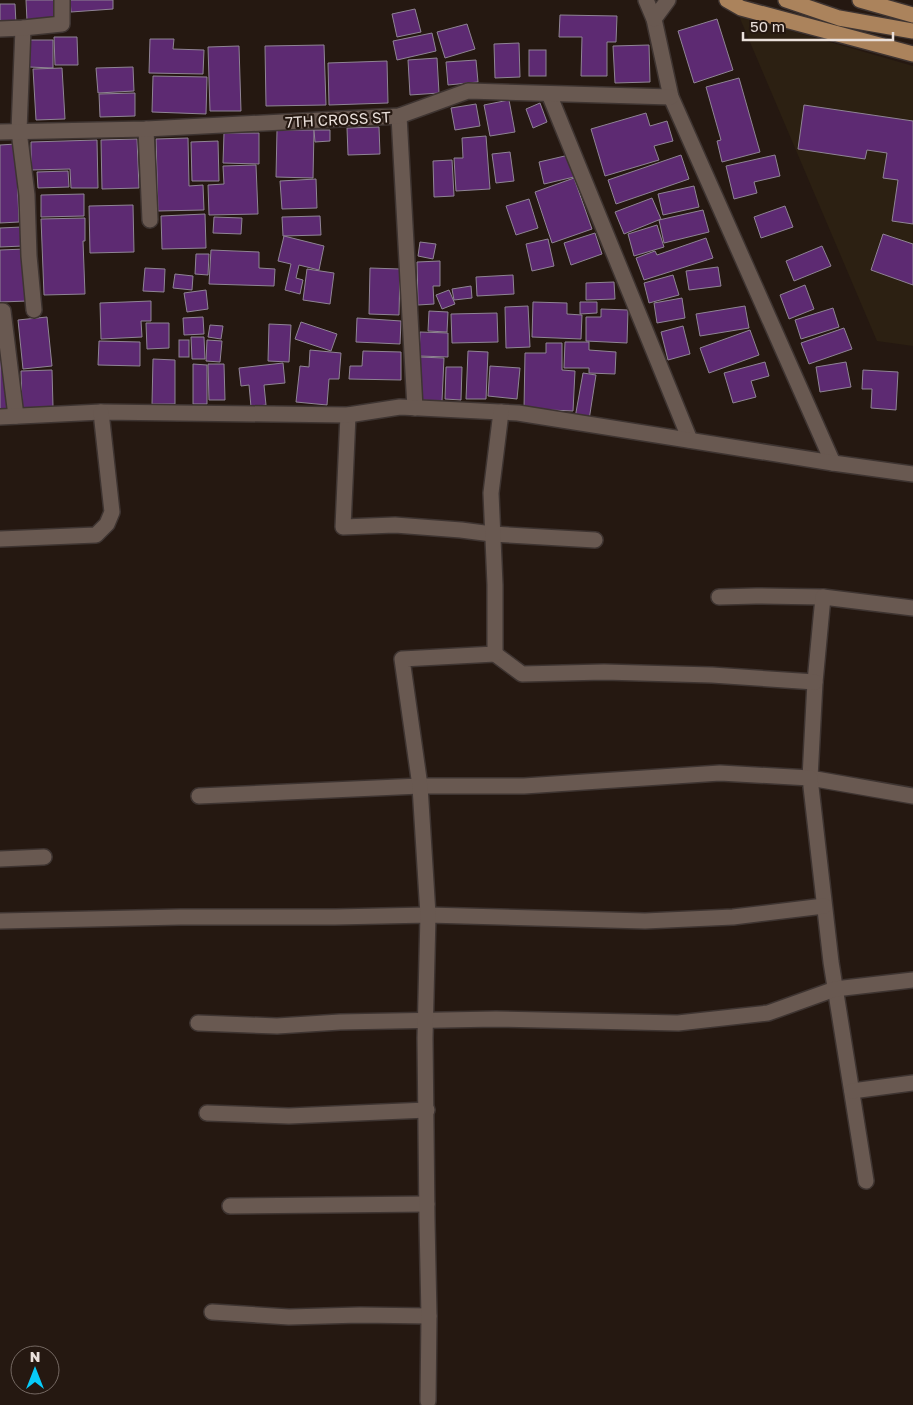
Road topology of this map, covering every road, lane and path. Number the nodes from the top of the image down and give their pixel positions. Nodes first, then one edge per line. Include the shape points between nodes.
1 (62, 0) edge
2 (646, 0) edge
3 (668, 0) edge
4 (727, 0) edge
5 (786, 0) edge
6 (860, 0) edge
7 (913, 15) edge
8 (654, 19) junction
9 (23, 28) junction
10 (0, 29) edge
11 (913, 30) edge
12 (913, 54) edge
13 (549, 94) junction
14 (671, 97) junction
15 (398, 116) junction
16 (146, 129) junction
17 (18, 131) junction
18 (0, 132) edge
19 (150, 220) dead end
20 (34, 310) dead end
21 (0, 311) edge
22 (415, 408) junction
23 (101, 412) junction
24 (501, 412) junction
25 (348, 415) junction
26 (16, 416) junction
27 (0, 417) edge
28 (690, 440) junction
29 (833, 463) junction
30 (913, 474) edge
31 (492, 534) junction
32 (0, 539) edge
33 (596, 540) dead end
34 (719, 597) dead end
35 (823, 597) junction
36 (913, 608) edge
37 (494, 654) junction
38 (816, 682) junction
39 (810, 778) junction
40 (420, 786) junction
41 (199, 796) dead end
42 (913, 796) edge
43 (44, 857) dead end
44 (0, 859) edge
45 (824, 906) junction
46 (428, 915) junction
47 (0, 921) edge
48 (913, 980) edge
49 (835, 989) junction
50 (426, 1021) junction
51 (198, 1023) dead end
52 (913, 1083) edge
53 (852, 1091) junction
54 (427, 1110) junction
55 (207, 1113) dead end
56 (866, 1181) dead end
57 (427, 1204) junction
58 (230, 1206) dead end
59 (212, 1312) dead end
60 (429, 1316) junction
61 (428, 1401) dead end

1 - 9 street via 62,24
2 - 8 street
3 - 8 street
4 - 12 main road via 741,8
5 - 11 main road via 839,18
6 - 7 main road
8 - 14 street
9 - 10 street
9 - 17 street
13 - 14 street, 7TH CROSS ST
13 - 15 street, 7TH CROSS ST via 468,91
13 - 28 street
14 - 29 street
15 - 16 street, 7TH CROSS ST
15 - 22 street
16 - 17 street, 7TH CROSS ST
16 - 19 street
17 - 18 street, 7TH CROSS ST
17 - 20 street via 28,195
21 - 26 street via 3,311
22 - 24 street
22 - 25 street via 400,407
23 - 25 street
23 - 26 street
23 - 32 street via 112,512 107,524 96,534
24 - 28 street
24 - 31 street via 490,493
25 - 31 street via 344,527 395,524
26 - 27 street
28 - 29 street
29 - 30 street
31 - 33 street
31 - 37 street
34 - 35 street
35 - 36 street
35 - 38 street
37 - 38 street via 522,674 604,672
37 - 40 street via 402,659
38 - 39 street
39 - 40 street via 720,773 524,786
39 - 42 street
39 - 45 street
40 - 41 street
40 - 46 street
43 - 44 street
45 - 46 street via 733,917 645,921
45 - 49 street
46 - 47 street
46 - 50 street
48 - 49 street
49 - 50 street via 768,1013 678,1023 496,1019
49 - 53 street
50 - 51 street via 278,1026
50 - 54 street
52 - 53 street
53 - 56 street
54 - 55 street via 289,1116
54 - 57 street
57 - 58 street
57 - 60 street
59 - 60 street via 289,1317
60 - 61 street

